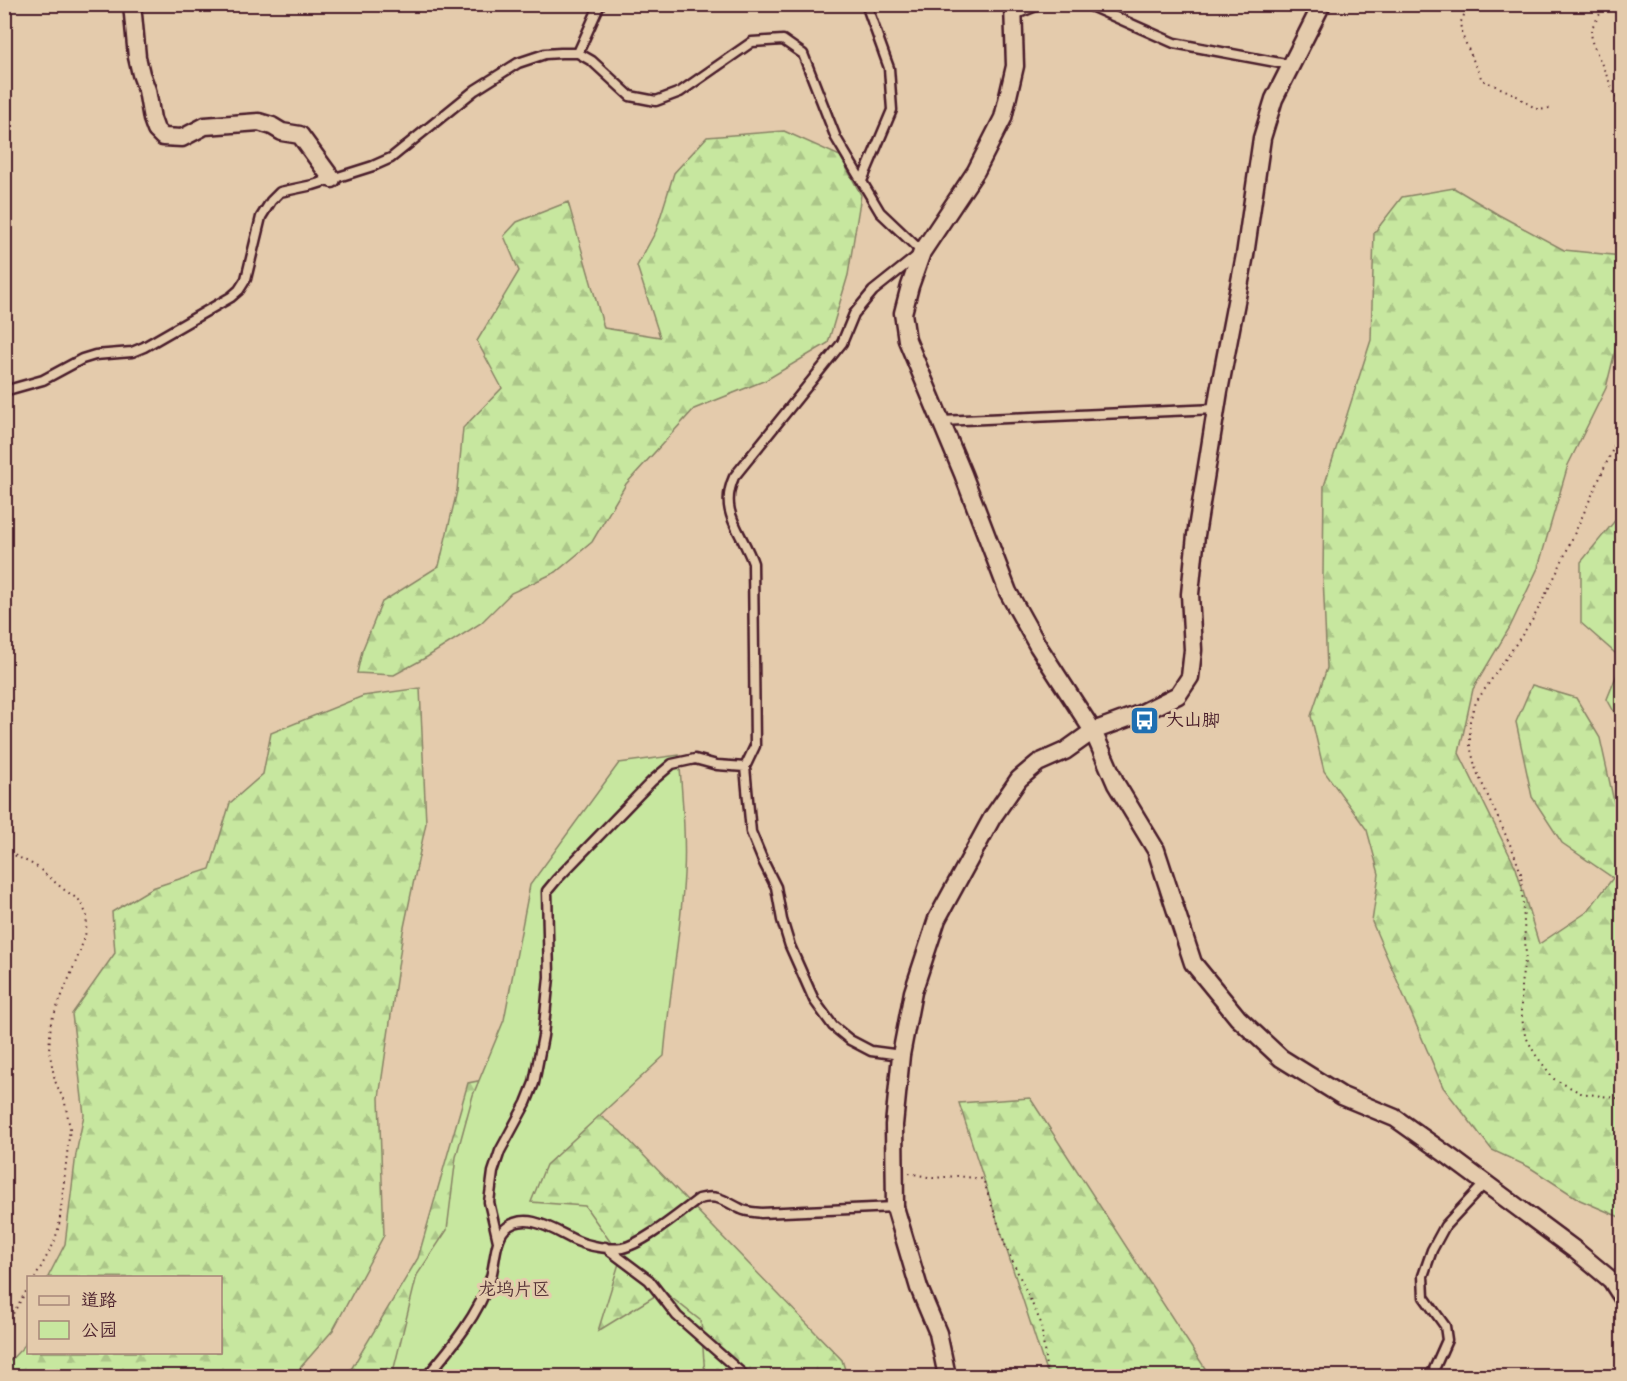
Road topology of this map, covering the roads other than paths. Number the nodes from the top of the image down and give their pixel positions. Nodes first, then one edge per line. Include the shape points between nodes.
1 (132, 4) edge
2 (600, 4) edge
3 (866, 4) edge
4 (1041, 4) edge
5 (1086, 4) edge
6 (1322, 4) edge
7 (1014, 10) edge
8 (578, 53) junction
9 (1291, 65) junction
10 (332, 179) junction
11 (862, 181) junction
12 (922, 252) junction
13 (4, 391) edge
14 (1216, 409) junction
15 (940, 421) junction
16 (1093, 731) junction
17 (745, 767) junction
18 (901, 1054) junction
19 (1485, 1182) junction
20 (895, 1206) junction
21 (498, 1241) junction
22 (604, 1247) junction
23 (1623, 1297) edge
24 (427, 1377) edge
25 (745, 1377) edge
26 (948, 1377) edge
27 (1431, 1377) edge

1 - 10 street via 137,57 156,130 164,137 182,138 205,126 259,122 300,135
2 - 8 lane
3 - 11 lane via 890,68 892,110
4 - 7 lane
5 - 9 lane via 1173,43
6 - 9 street
7 - 12 street via 1015,66 1003,118 976,171
8 - 10 lane via 545,54 518,63 475,90 391,158
8 - 11 lane via 630,96 656,101 680,92 752,42 783,40 803,54 836,138
9 - 14 street via 1274,99 1262,138
10 - 13 lane via 280,192 271,201 261,217 246,279 231,297 132,352 95,355 43,380
11 - 12 lane via 880,212
12 - 15 street via 903,313 907,340
12 - 17 lane via 873,291 854,314 842,343 734,477 729,489 730,513 753,563 755,746
14 - 15 lane
14 - 16 street via 1190,594 1190,677 1178,695
15 - 16 street via 1008,592
16 - 18 street via 1018,779 992,818 937,919 914,992
16 - 19 street via 1116,784 1156,850 1193,963 1238,1018 1281,1058 1342,1096 1395,1118
17 - 18 lane via 751,832 776,887 790,946 814,1000 833,1026 850,1040 871,1051
17 - 21 lane via 695,759 672,764 548,891 549,977 543,1036 534,1083 493,1172 489,1202
18 - 20 street via 894,1125
19 - 23 street via 1611,1280
19 - 27 lane via 1444,1226 1423,1276 1424,1297 1444,1326 1447,1340
20 - 22 lane via 761,1213 711,1196 699,1199 637,1243 621,1248
20 - 26 street via 916,1278 938,1333
21 - 22 lane via 504,1230 523,1221 537,1222 580,1242
21 - 24 lane via 491,1278 481,1299
22 - 25 lane via 649,1280 677,1316

